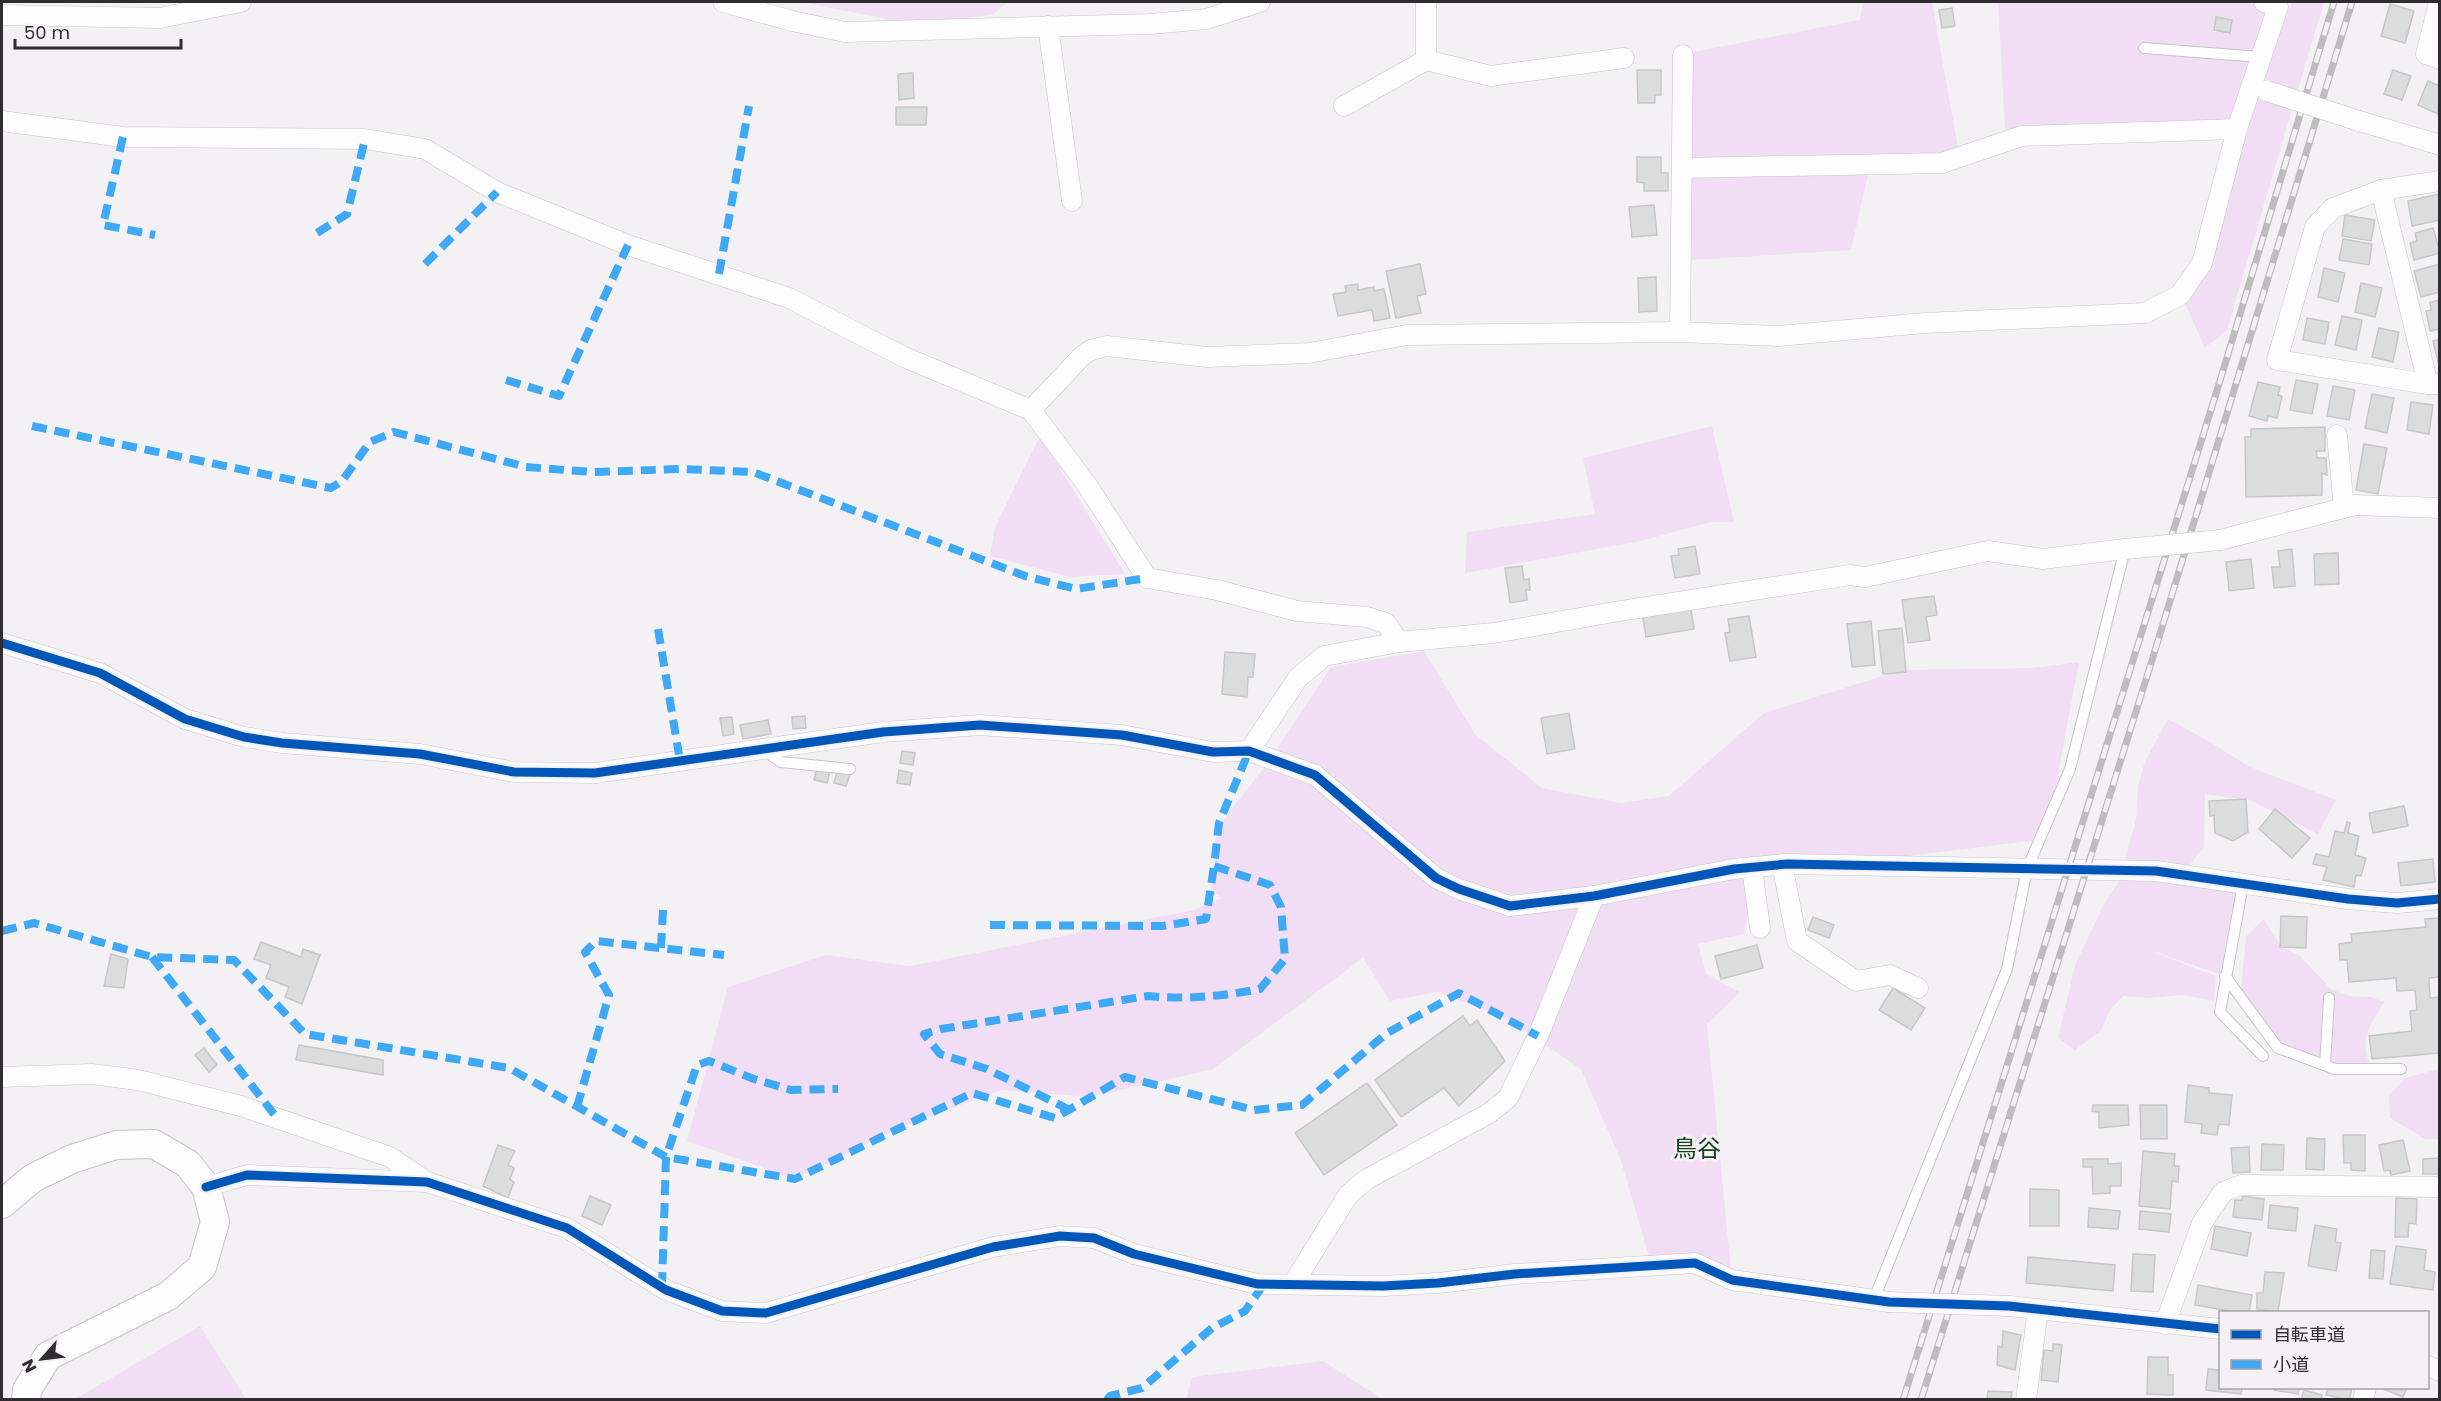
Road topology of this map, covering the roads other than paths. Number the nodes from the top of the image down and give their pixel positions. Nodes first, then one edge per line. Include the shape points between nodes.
1 (241, 2) edge
2 (723, 2) edge
3 (1260, 2) edge
4 (1426, 2) edge
5 (2264, 2) edge
6 (2439, 2) edge
7 (2, 15) edge
8 (1048, 26) junction
9 (2144, 48) dead end
10 (1683, 55) dead end
11 (2260, 57) junction
12 (1624, 58) dead end
13 (2439, 59) edge
14 (1426, 60) junction
15 (2259, 87) junction
16 (1344, 106) dead end
17 (2, 121) edge
18 (2237, 129) junction
19 (2439, 145) edge
20 (1682, 168) junction
21 (2439, 181) edge
22 (2381, 190) junction
23 (1072, 201) dead end
24 (1680, 332) junction
25 (2434, 384) edge
26 (1031, 410) junction
27 (2337, 435) dead end
28 (2343, 508) junction
29 (2439, 508) edge
30 (2125, 549) junction
31 (1399, 642) junction
32 (2, 643) edge
33 (768, 748) junction
34 (1249, 751) junction
35 (850, 770) dead end
36 (1782, 864) junction
37 (1752, 867) junction
38 (2027, 869) junction
39 (2243, 884) junction
40 (1594, 896) junction
41 (2439, 899) edge
42 (1760, 928) dead end
43 (2225, 976) junction
44 (1918, 988) dead end
45 (2329, 998) dead end
46 (2263, 1056) dead end
47 (2325, 1065) junction
48 (2401, 1069) dead end
49 (2, 1077) edge
50 (427, 1182) junction
51 (206, 1187) junction
52 (2439, 1187) edge
53 (2, 1204) edge
54 (1293, 1284) junction
55 (1881, 1300) junction
56 (2038, 1309) junction
57 (2165, 1324) junction
58 (2219, 1329) edge
59 (26, 1400) edge
60 (2026, 1400) edge

1 - 7 street via 160,18
2 - 8 street via 845,32
3 - 8 street via 1206,19
4 - 14 street
5 - 11 street via 2278,7
6 - 13 street via 2426,54
8 - 23 street
9 - 11 lane
10 - 20 street
11 - 15 street
12 - 14 street via 1491,76
14 - 16 street
15 - 18 street
15 - 19 street, bridge
17 - 26 street via 123,137 365,139 425,149 497,192 628,244 789,298 904,357
18 - 20 street via 2022,136 1942,163
18 - 24 street via 2202,263 2180,295 2145,313 1925,323 1778,336
20 - 24 street
21 - 22 street
22 - 25 street
22 - 25 street via 2333,208 2316,227 2277,360
24 - 26 street via 1407,335 1309,352 1207,357 1107,346 1082,356
26 - 31 street via 1087,484 1146,578 1217,590 1297,612 1367,618 1386,623
27 - 28 street
28 - 29 street
28 - 30 street, bridge via 2220,540
30 - 31 street via 2043,559 1988,551 1865,577 1850,575 1494,633
30 - 38 lane via 2070,769
31 - 34 street via 1324,656 1298,678
32 - 33 street via 100,673 185,719 244,737 282,743 420,754 514,772 595,772
33 - 34 street via 883,732 980,725 1122,735 1213,752
33 - 35 lane via 782,762
34 - 40 street via 1315,775 1436,878 1459,889 1510,906
36 - 37 street
36 - 38 street
36 - 44 street via 1797,941 1856,981 1890,975
37 - 40 street
37 - 42 street
38 - 39 street via 2156,871
38 - 55 lane via 2007,969
39 - 41 street via 2397,903
39 - 43 lane
40 - 54 street via 1538,1036 1508,1098 1488,1114 1367,1179 1348,1195
43 - 46 lane via 2220,1012
43 - 47 lane via 2278,1048
45 - 47 lane
47 - 48 lane via 2335,1069
49 - 50 street via 92,1074 138,1080 241,1106 390,1157
50 - 51 street via 247,1175
50 - 54 street via 567,1228 666,1290 722,1311 766,1313 993,1247 1060,1236 1094,1238 1134,1254 1257,1284
51 - 53 street via 188,1164 154,1144 116,1145 72,1159 33,1178
51 - 59 street via 215,1222 202,1267 168,1296 48,1356 27,1390
52 - 57 street via 2241,1185 2223,1192 2202,1223
54 - 55 street via 1383,1286 1695,1263 1732,1280
55 - 56 street, bridge
56 - 57 street
56 - 60 street
57 - 58 street

